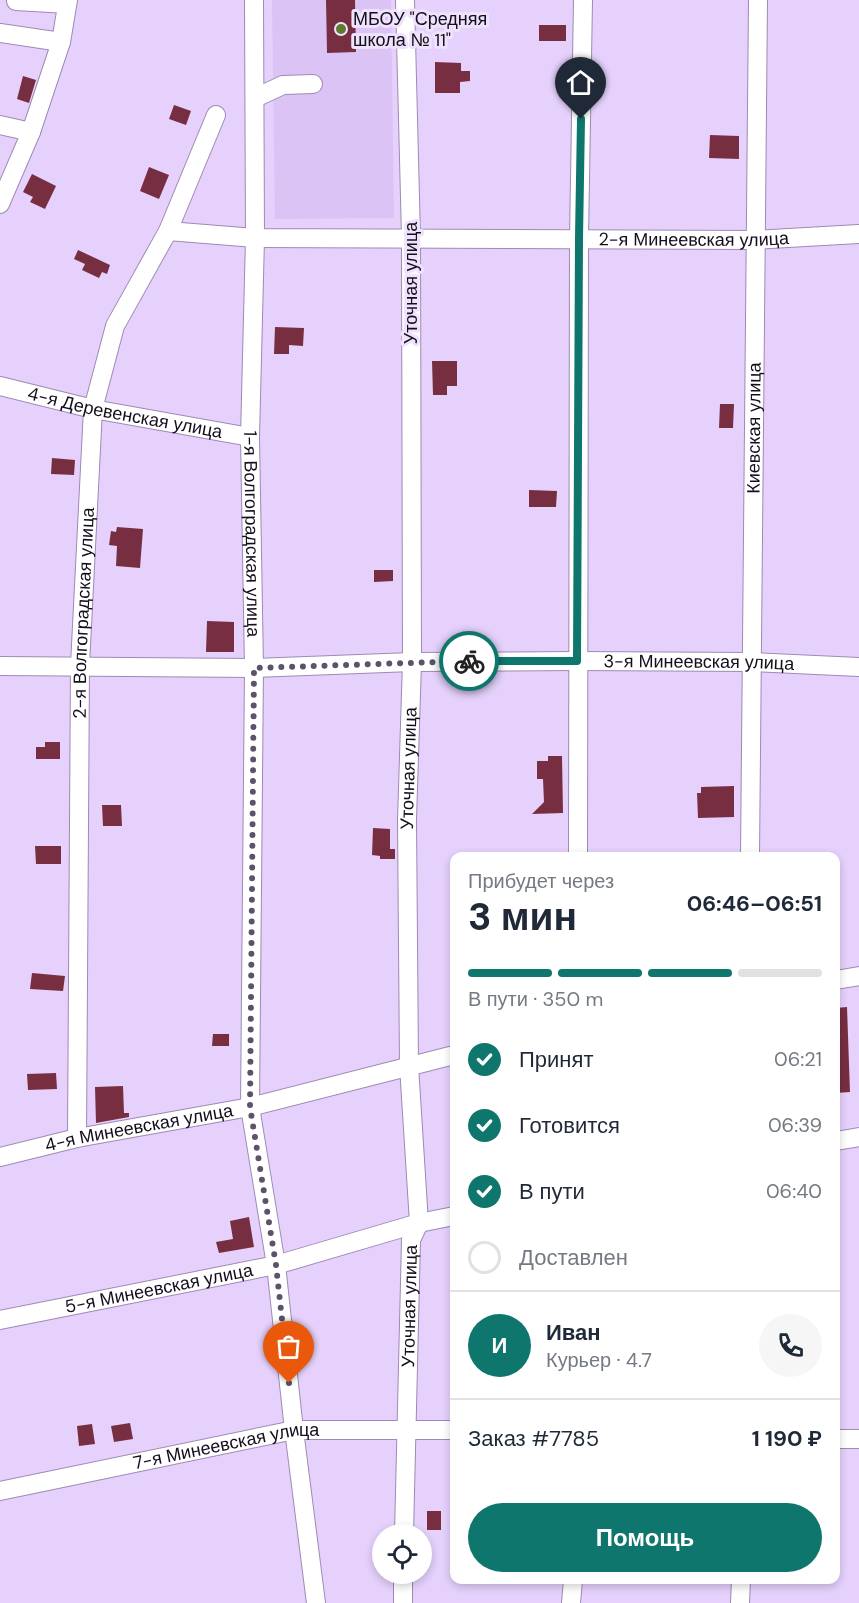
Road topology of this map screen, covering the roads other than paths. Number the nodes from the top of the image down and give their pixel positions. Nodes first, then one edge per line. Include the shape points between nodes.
1 (254, 0) edge
2 (405, 0) edge
3 (583, 0) edge
4 (758, 0) edge
5 (16, 1) edge
6 (68, 2) edge
7 (0, 33) edge
8 (61, 42) junction
9 (313, 84) dead end
10 (255, 98) junction
11 (216, 115) dead end
12 (0, 125) edge
13 (31, 132) junction
14 (0, 204) edge
15 (168, 231) junction
16 (859, 234) edge
17 (411, 237) junction
18 (255, 238) junction
19 (579, 238) junction
20 (755, 240) junction
21 (0, 386) edge
22 (93, 409) junction
23 (250, 437) junction
24 (577, 661) junction
25 (412, 662) junction
26 (751, 662) junction
27 (80, 665) junction
28 (0, 666) edge
29 (859, 667) edge
30 (254, 668) junction
31 (578, 852) edge
32 (750, 852) edge
33 (859, 976) edge
34 (840, 979) edge
35 (450, 1056) edge
36 (409, 1066) junction
37 (250, 1107) junction
38 (859, 1137) edge
39 (77, 1138) junction
40 (840, 1140) edge
41 (0, 1157) edge
42 (450, 1217) edge
43 (419, 1223) junction
44 (276, 1265) junction
45 (0, 1320) edge
46 (407, 1429) junction
47 (294, 1430) junction
48 (450, 1430) edge
49 (840, 1439) edge
50 (859, 1439) edge
51 (0, 1491) edge
52 (404, 1524) edge
53 (403, 1584) edge
54 (573, 1584) edge
55 (741, 1584) edge
56 (316, 1603) edge
57 (403, 1603) edge
58 (571, 1603) edge
59 (740, 1603) edge

1 - 10 street, 1-я Волгоградская улица
2 - 17 street, Уточная улица
3 - 19 street
4 - 20 street, Киевская улица
5 - 6 street
6 - 8 street
7 - 8 street
8 - 13 street
9 - 10 street via 283,85
10 - 18 street, 1-я Волгоградская улица
11 - 15 street, 2-я Волгоградская улица
12 - 13 street
13 - 14 street
15 - 18 street, 2-я Минеевская улица
15 - 22 street, 2-я Волгоградская улица via 115,326
16 - 20 street, 2-я Минеевская улица
17 - 18 street, 2-я Минеевская улица
17 - 19 street, 2-я Минеевская улица
17 - 25 street, Уточная улица
18 - 23 street, 1-я Волгоградская улица
19 - 20 street, 2-я Минеевская улица
19 - 24 street
20 - 26 street, Киевская улица
21 - 22 street, 4-я Деревенская улица
22 - 23 street, 4-я Деревенская улица
22 - 27 street, 2-я Волгоградская улица
23 - 30 street, 1-я Волгоградская улица
24 - 25 street, 3-я Минеевская улица
24 - 26 street, 3-я Минеевская улица
24 - 31 street
25 - 30 street, 3-я Минеевская улица
25 - 36 street, Уточная улица via 407,820
26 - 29 street, 3-я Минеевская улица
26 - 32 street, Киевская улица
27 - 28 street, 3-я Минеевская улица
27 - 30 street, 3-я Минеевская улица
27 - 39 street, 2-я Волгоградская улица
30 - 37 street, 1-я Волгоградская улица
33 - 34 street
35 - 36 street, 4-я Минеевская улица
36 - 37 street, 4-я Минеевская улица
36 - 43 street, Уточная улица
37 - 39 street, 4-я Минеевская улица
37 - 44 street, 1-я Волгоградская улица
38 - 40 street
39 - 41 street, 4-я Минеевская улица
42 - 43 street, 5-я Минеевская улица
43 - 44 street, 5-я Минеевская улица
43 - 46 street, Уточная улица via 411,1240
44 - 45 street, 5-я Минеевская улица
44 - 47 street, 1-я Волгоградская улица
46 - 47 street, 7-я Минеевская улица
46 - 48 street, 7-я Минеевская улица
46 - 52 street, Уточная улица
47 - 51 street, 7-я Минеевская улица
47 - 56 street, 1-я Волгоградская улица
49 - 50 street
53 - 57 street
54 - 58 street
55 - 59 street

